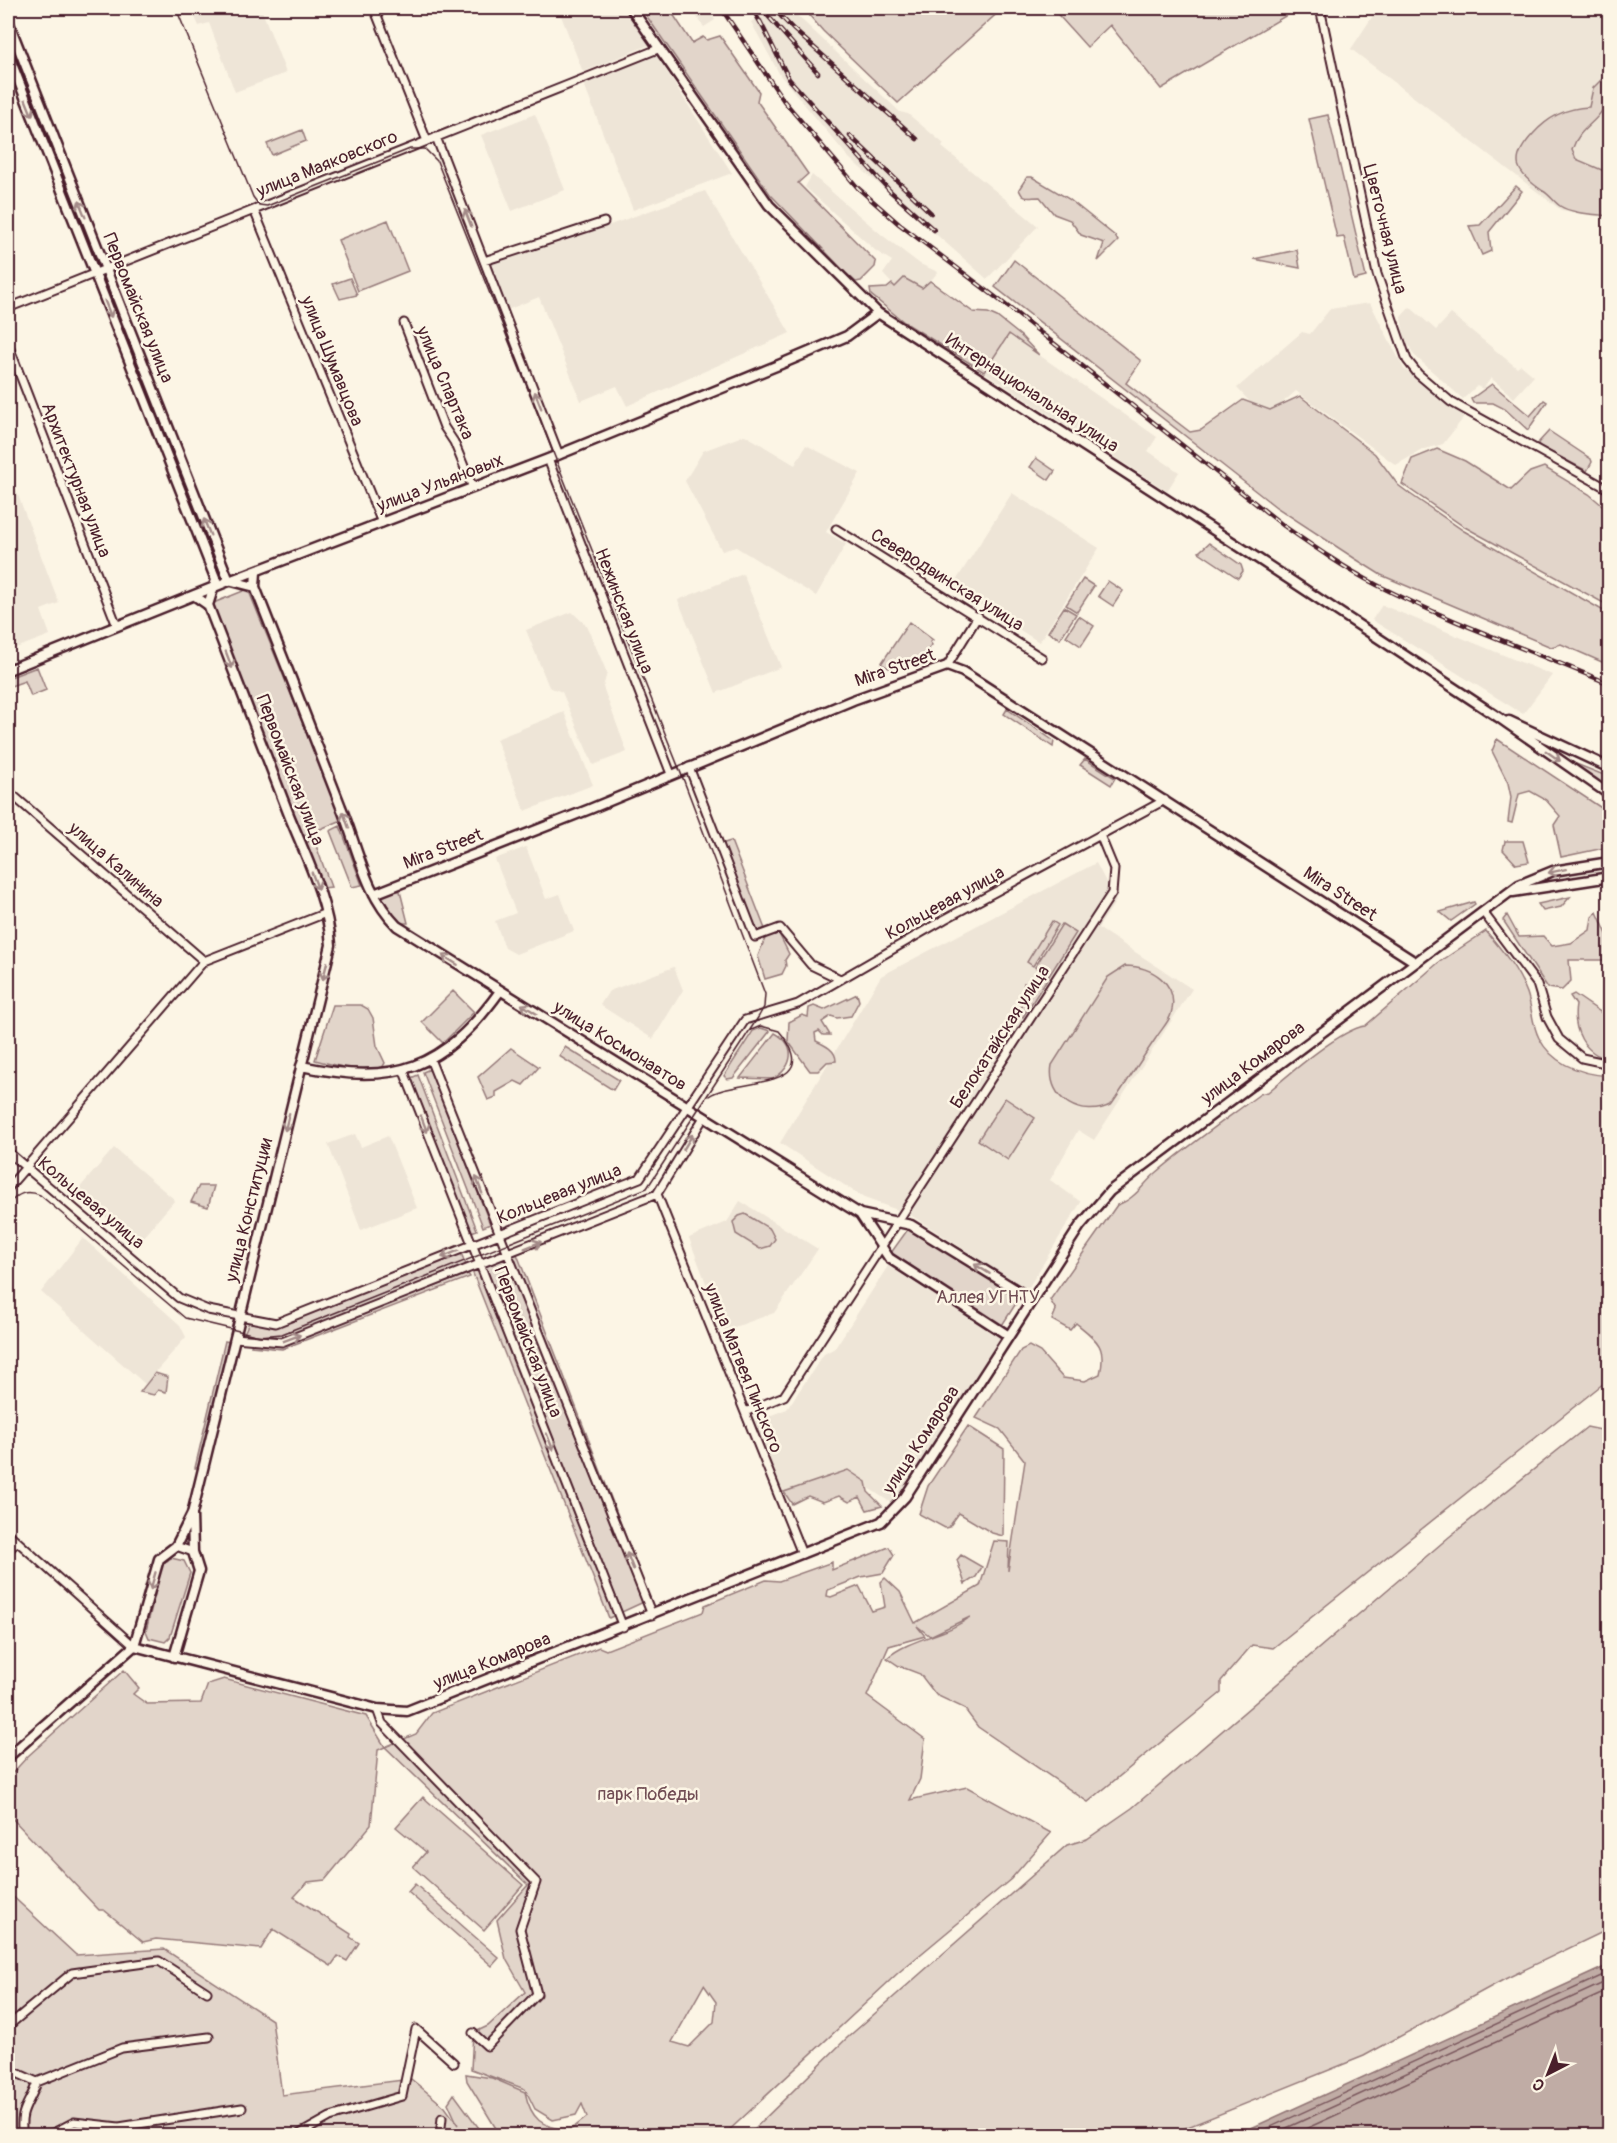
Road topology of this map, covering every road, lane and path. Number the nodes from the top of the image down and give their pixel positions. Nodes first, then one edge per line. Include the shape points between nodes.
1 (374, 8) edge
2 (631, 8) edge
3 (1320, 8) edge
4 (8, 21) edge
5 (658, 49) junction
6 (8, 54) edge
7 (436, 137) junction
8 (427, 141) junction
9 (254, 210) junction
10 (604, 222) dead end
11 (484, 261) junction
12 (105, 269) junction
13 (94, 273) junction
14 (8, 308) edge
15 (878, 313) junction
16 (404, 323) dead end
17 (8, 344) edge
18 (559, 455) junction
19 (548, 459) junction
20 (472, 488) junction
21 (1610, 490) edge
22 (382, 523) junction
23 (836, 528) dead end
24 (256, 572) junction
25 (229, 581) junction
26 (255, 586) junction
27 (216, 587) junction
28 (195, 596) junction
29 (208, 605) junction
30 (978, 616) junction
31 (117, 626) junction
32 (1042, 658) dead end
33 (947, 666) junction
34 (8, 670) edge
35 (1498, 717) junction
36 (689, 767) junction
37 (1610, 768) edge
38 (671, 774) junction
39 (8, 791) edge
40 (1610, 795) edge
41 (1165, 800) junction
42 (1100, 835) junction
43 (1610, 862) edge
44 (1610, 877) edge
45 (1509, 893) junction
46 (374, 894) junction
47 (1483, 912) junction
48 (326, 913) junction
49 (204, 962) junction
50 (1414, 962) junction
51 (840, 979) junction
52 (500, 991) junction
53 (430, 1059) junction
54 (1610, 1064) edge
55 (301, 1066) junction
56 (403, 1069) junction
57 (685, 1106) junction
58 (704, 1117) junction
59 (8, 1152) edge
60 (26, 1167) junction
61 (8, 1188) edge
62 (657, 1194) junction
63 (860, 1214) junction
64 (897, 1223) junction
65 (499, 1236) junction
66 (472, 1245) junction
67 (881, 1249) junction
68 (507, 1256) junction
69 (481, 1265) junction
70 (1031, 1299) junction
71 (240, 1318) junction
72 (1009, 1336) junction
73 (235, 1338) junction
74 (745, 1412) junction
75 (192, 1514) junction
76 (8, 1533) edge
77 (16, 1541) junction
78 (176, 1546) junction
79 (8, 1551) edge
80 (193, 1552) junction
81 (802, 1554) junction
82 (652, 1615) junction
83 (622, 1627) junction
84 (134, 1647) junction
85 (174, 1657) junction
86 (377, 1709) junction
87 (8, 1757) edge
88 (207, 1992) dead end
89 (8, 2026) edge
90 (473, 2033) dead end
91 (209, 2037) dead end
92 (454, 2062) dead end
93 (8, 2069) edge
94 (37, 2082) junction
95 (242, 2108) dead end
96 (442, 2118) dead end
97 (23, 2136) edge
98 (34, 2136) edge
99 (296, 2136) edge
100 (440, 2136) edge

1 - 8 street
2 - 5 main road, Интернациональная улица
3 - 21 street, Цветочная улица via 1377,274 1407,360 1451,402
12 -> 4 main road, Первомайская улица
5 - 7 street, улица Маяковского
5 - 15 main road, Интернациональная улица via 769,204
6 -> 13 main road, Первомайская улица
7 - 8 street, улица Маяковского
11 -> 7 street
8 - 9 street, улица Маяковского
9 - 12 street, улица Маяковского
9 - 22 street, улица Шумавцова
10 - 11 street
18 -> 11 street
12 - 13 street, улица Маяковского
25 -> 12 main road, Первомайская улица
13 - 14 street, улица Маяковского
13 -> 27 main road, Первомайская улица
15 - 18 main road, улица Ульяновых via 847,336
15 - 35 main road, Интернациональная улица
16 - 20 street, улица Спартака
17 - 31 street, Архитектурная улица
18 - 19 main road, улица Ульяновых
19 - 20 main road, улица Ульяновых
19 - 38 street, Нежинская улица
20 - 22 main road, улица Ульяновых
22 - 24 main road, улица Ульяновых
23 - 30 street, Северодвинская улица
24 - 25 main road, улица Ульяновых
24 - 26 main road, Первомайская улица
25 - 26 main road
25 - 27 main road, улица Ульяновых
46 -> 26 main road, Первомайская улица
27 - 28 main road, улица Ульяновых
27 - 29 main road
28 - 29 main road
28 - 31 main road, улица Ульяновых
29 -> 48 main road, Первомайская улица
30 - 32 street, Северодвинская улица
30 - 33 street
31 - 34 main road, улица Ульяновых
33 - 36 main road, Mira Street
33 - 41 main road, Mira Street
35 - 37 main road, Интернациональная улица
35 -> 40 main road, Интернациональная улица
36 - 38 main road, Mira Street
36 - 51 street via 755,937 780,928 812,965
38 - 46 main road, Mira Street
39 - 49 street, улица Калинина
41 - 42 street, Кольцевая улица
41 - 50 main road, Mira Street
42 - 51 street, Кольцевая улица
42 - 64 street, Белокатайская улица via 1114,869 1112,893
43 -> 45 main road, улица Комарова via 1553,871 1534,877
44 - 45 main road
45 - 47 main road, улица Комарова
52 -> 46 main road, улица Космонавтов via 397,926
47 - 50 main road, улица Комарова
47 - 54 street via 1537,984 1559,1039 1582,1058
48 - 49 street
48 -> 55 main road, улица Конституции via 331,945
49 - 60 street
50 - 70 main road, улица Комарова via 1110,1191 1080,1226
51 - 57 street, Кольцевая улица via 798,1004 745,1020
52 - 53 main road via 478,1022
57 -> 52 main road, улица Космонавтов
53 - 56 main road
65 -> 53 street, Первомайская улица
55 - 56 main road via 347,1075 382,1075
55 -> 71 main road, улица Конституции
56 -> 66 street, Первомайская улица
57 - 58 main road, улица Космонавтов
57 - 65 street, Кольцевая улица via 640,1178
62 -> 58 street
58 - 63 main road, улица Космонавтов
59 - 60 street, Кольцевая улица
60 - 61 street
60 - 71 street, Кольцевая улица via 180,1298
68 -> 62 street, Кольцевая улица
62 - 74 street, улица Матвея Пинского
63 - 64 main road, улица Космонавтов
63 - 67 main road, улица Космонавтов
64 - 67 street, Белокатайская улица
70 -> 64 main road, улица Космонавтов via 911,1225
65 - 66 street, Кольцевая улица
65 - 68 street, Первомайская улица
66 - 69 street, Первомайская улица
66 -> 71 street, Кольцевая улица via 276,1323
67 - 72 main road, улица Космонавтов
67 - 74 street, Белокатайская улица via 784,1396
68 - 69 street, Кольцевая улица
82 -> 68 street, Первомайская улица
73 -> 69 street, Кольцевая улица via 282,1342
69 -> 83 street, Первомайская улица
70 - 72 main road, улица Комарова
71 - 73 main road, улица Конституции
72 - 81 main road, улица Комарова via 893,1511 881,1522
73 - 75 main road, улица Конституции
74 - 81 street, улица Матвея Пинского
75 - 78 main road, улица Конституции
75 - 80 main road, улица Конституции
76 - 77 street
77 - 79 street
77 - 84 street
78 - 80 street
78 -> 84 main road, улица Конституции via 159,1559
80 - 85 main road, улица Конституции via 199,1571
81 - 82 main road, улица Комарова
82 - 83 main road, улица Комарова
83 - 86 main road, улица Комарова via 407,1711
84 - 85 main road, улица Комарова
84 - 87 main road
85 - 86 main road, улица Комарова
86 - 90 street via 382,1724 536,1882 520,1929 537,1994 487,2046
88 - 89 street via 159,1961 72,1973
91 - 94 street via 122,2048
92 - 99 street via 416,2029 402,2096 330,2117
93 - 94 street
94 - 97 street via 32,2098 23,2108
95 - 98 street via 119,2127 74,2122 53,2133
96 - 100 street

